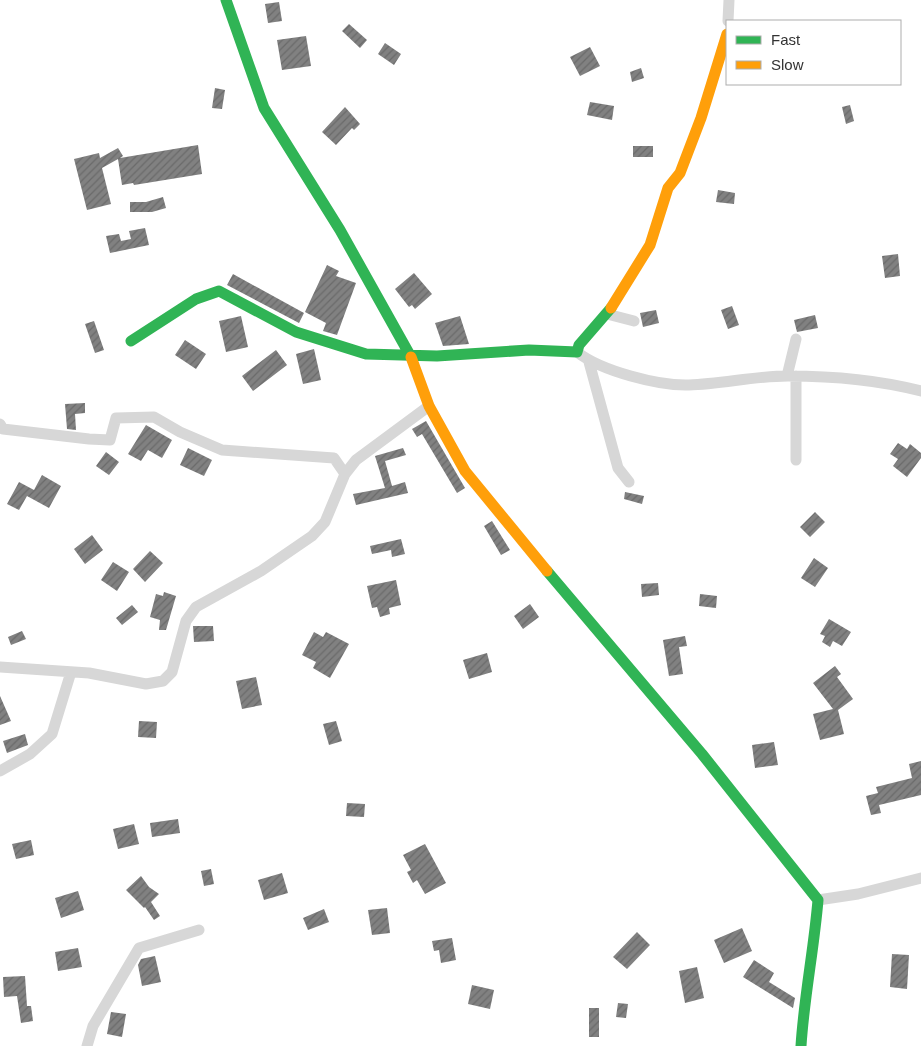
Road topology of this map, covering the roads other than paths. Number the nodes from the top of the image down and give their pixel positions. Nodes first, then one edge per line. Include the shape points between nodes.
1 (226, 0) edge
2 (729, 0) edge
3 (728, 20) edge
4 (726, 37) edge
5 (608, 314) junction
6 (634, 321) dead end
7 (796, 339) dead end
8 (131, 341) dead end
9 (577, 352) junction
10 (411, 356) junction
11 (589, 362) junction
12 (791, 376) junction
13 (921, 391) edge
14 (429, 406) junction
15 (0, 424) edge
16 (796, 460) dead end
17 (346, 474) junction
18 (629, 482) dead end
19 (0, 667) edge
20 (71, 672) junction
21 (0, 772) edge
22 (921, 878) edge
23 (818, 900) junction
24 (199, 930) dead end
25 (87, 1046) edge
26 (801, 1046) edge

1 - 10 street via 264,108 340,230
2 - 3 street
4 - 5 street via 701,118 680,173 668,188 650,244
5 - 6 street
5 - 9 street via 579,344
7 - 12 street
8 - 10 street via 193,300 219,291 296,332 318,340 366,354
9 - 10 street via 530,350
9 - 11 street
10 - 14 street
11 - 12 street via 617,372 687,385
11 - 18 street via 618,468
12 - 13 street via 890,383
12 - 16 street
14 - 17 street via 370,447
14 - 23 street via 465,471 702,754
15 - 17 street via 2,429 110,440 116,418 154,417 222,450 334,458
17 - 20 street via 325,522 312,536 260,572 196,607 186,621 172,672 164,681 146,684
19 - 20 street
20 - 21 street via 52,734 30,754
22 - 23 street
23 - 26 street via 813,956 804,997
24 - 25 street via 139,948 93,1026

